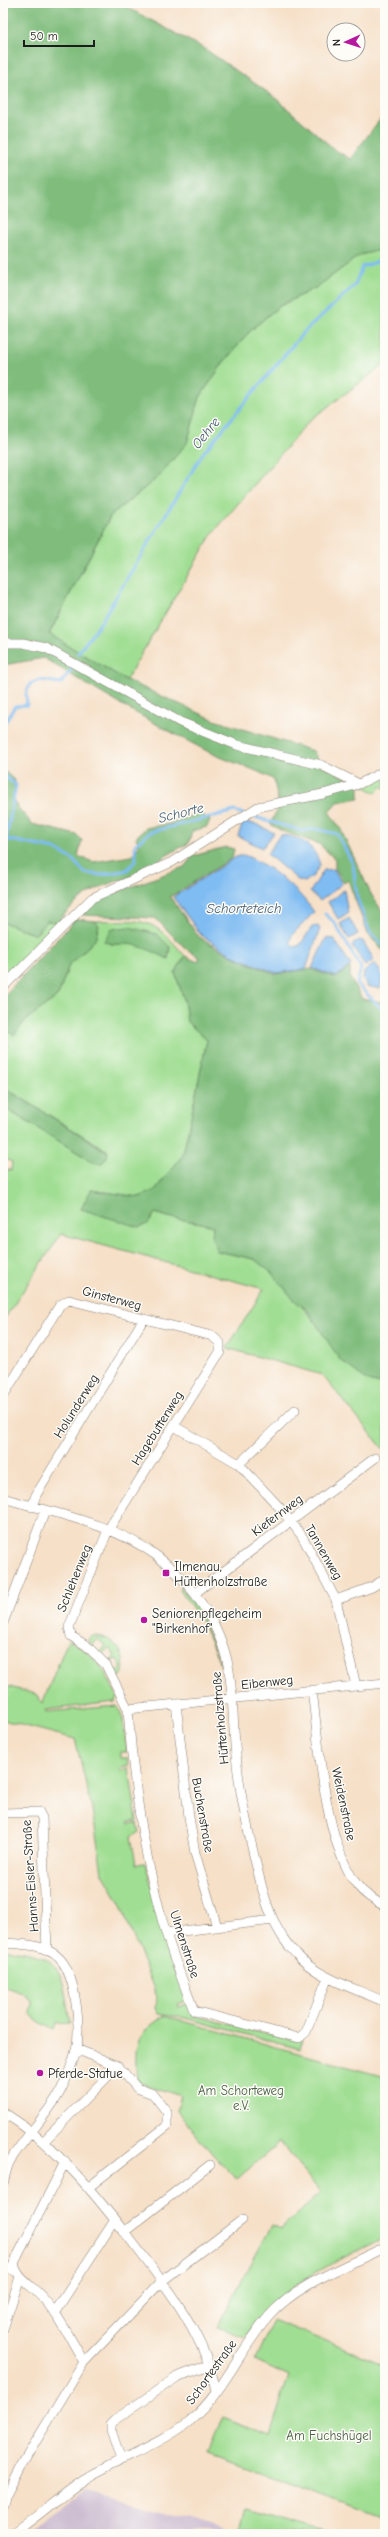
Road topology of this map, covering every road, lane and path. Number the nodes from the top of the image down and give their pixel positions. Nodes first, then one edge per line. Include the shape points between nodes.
1 (3, 643) edge
2 (385, 771) edge
3 (359, 784) junction
4 (3, 987) edge
5 (144, 1320) junction
6 (216, 1338) joint
7 (3, 1396) edge
8 (295, 1410) dead end
9 (174, 1426) junction
10 (375, 1458) dead end
11 (239, 1464) junction
12 (3, 1498) edge
13 (32, 1507) junction
14 (45, 1511) junction
15 (292, 1522) junction
16 (108, 1530) junction
17 (385, 1578) edge
18 (195, 1593) junction
19 (336, 1600) junction
20 (3, 1623) edge
21 (385, 1683) edge
22 (356, 1686) junction
23 (312, 1690) junction
24 (232, 1699) junction
25 (176, 1704) junction
26 (128, 1709) junction
27 (3, 1813) edge
28 (385, 1906) edge
29 (273, 1920) junction
30 (217, 1927) junction
31 (166, 1933) junction
32 (3, 1943) edge
33 (48, 1950) junction
34 (328, 1977) junction
35 (385, 2002) edge
36 (76, 2049) junction
37 (118, 2066) junction
38 (3, 2112) edge
39 (32, 2131) junction
40 (43, 2142) junction
41 (6, 2161) edge
42 (65, 2162) junction
43 (210, 2165) dead end
44 (3, 2184) edge
45 (89, 2187) junction
46 (115, 2220) junction
47 (242, 2220) dead end
48 (124, 2232) junction
49 (385, 2247) edge
50 (3, 2266) edge
51 (17, 2274) junction
52 (162, 2281) junction
53 (55, 2312) junction
54 (3, 2329) edge
55 (84, 2362) junction
56 (209, 2365) junction
57 (216, 2392) junction
58 (121, 2460) junction
59 (3, 2507) edge
60 (12, 2534) edge

1 - 3 street via 23,643 46,648 180,722 237,745 321,765
2 - 3 street
3 - 4 street via 258,807 172,862 92,898
5 - 6 street, Ginsterweg
5 - 7 street, Ginsterweg via 74,1301 64,1302
5 - 13 street, Holunderweg via 36,1495
6 - 9 street, Hagebuttenweg via 220,1344 220,1352
8 - 11 street
9 - 11 street, Tannenweg
9 - 16 street, Hagebuttenweg
10 - 15 street, Kiefernweg
11 - 15 street, Tannenweg
12 - 13 street, Hüttenholzstraße
13 - 14 street, Hüttenholzstraße
14 - 16 street, Hüttenholzstraße
14 - 20 street
15 - 18 street, Kiefernweg
15 - 19 street, Tannenweg via 315,1558
16 - 18 street, Hüttenholzstraße via 157,1556
16 - 26 street, Schlehenweg via 68,1630 71,1636 87,1646 106,1664
17 - 19 street, Tannenweg
18 - 24 street, Hüttenholzstraße via 215,1626 224,1648
19 - 22 street, Tannenweg
21 - 22 street, Eibenweg
22 - 23 street, Eibenweg
23 - 24 street, Eibenweg
23 - 28 street, Weidenstraße via 327,1796 344,1861 359,1887 373,1900
24 - 25 street, Eibenweg
24 - 29 street, Hüttenholzstraße via 237,1766 244,1812
25 - 26 street, Eibenweg
25 - 30 street, Buchenstraße via 190,1824
26 - 31 street, Ulmenstraße via 132,1765 141,1822
27 - 33 street, Hanns-Eisler-Straße via 39,1812 42,1818
29 - 30 street
29 - 34 street, Hüttenholzstraße via 296,1955
30 - 31 street
31 - 34 street, Ulmenstraße via 194,2011 298,2038 306,2032
32 - 33 street, Hanns-Eisler-Straße
33 - 36 street, Hanns-Eisler-Straße via 60,1959 69,1972 77,2028
34 - 35 street, Hüttenholzstraße
36 - 37 street
36 - 39 street, Hanns-Eisler-Straße via 61,2090
37 - 40 street
37 - 45 street via 137,2088 153,2094 167,2112 167,2126
38 - 39 street
39 - 40 street
39 - 41 street, Hanns-Eisler-Straße
40 - 42 street
41 - 44 street, Hanns-Eisler-Straße
42 - 45 street
42 - 51 street via 15,2257
43 - 48 street
45 - 46 street
46 - 48 street
46 - 53 street
47 - 52 street
48 - 52 street
49 - 57 street, Schortestraße via 308,2285 279,2306 260,2326
50 - 51 street
51 - 53 street
51 - 54 street
52 - 55 street
52 - 56 street via 185,2317
53 - 55 street
55 - 59 street via 21,2466 5,2497
56 - 57 street
56 - 58 street via 177,2377 111,2424
57 - 58 street, Schortestraße via 190,2421
58 - 60 street, Schortestraße via 88,2477

